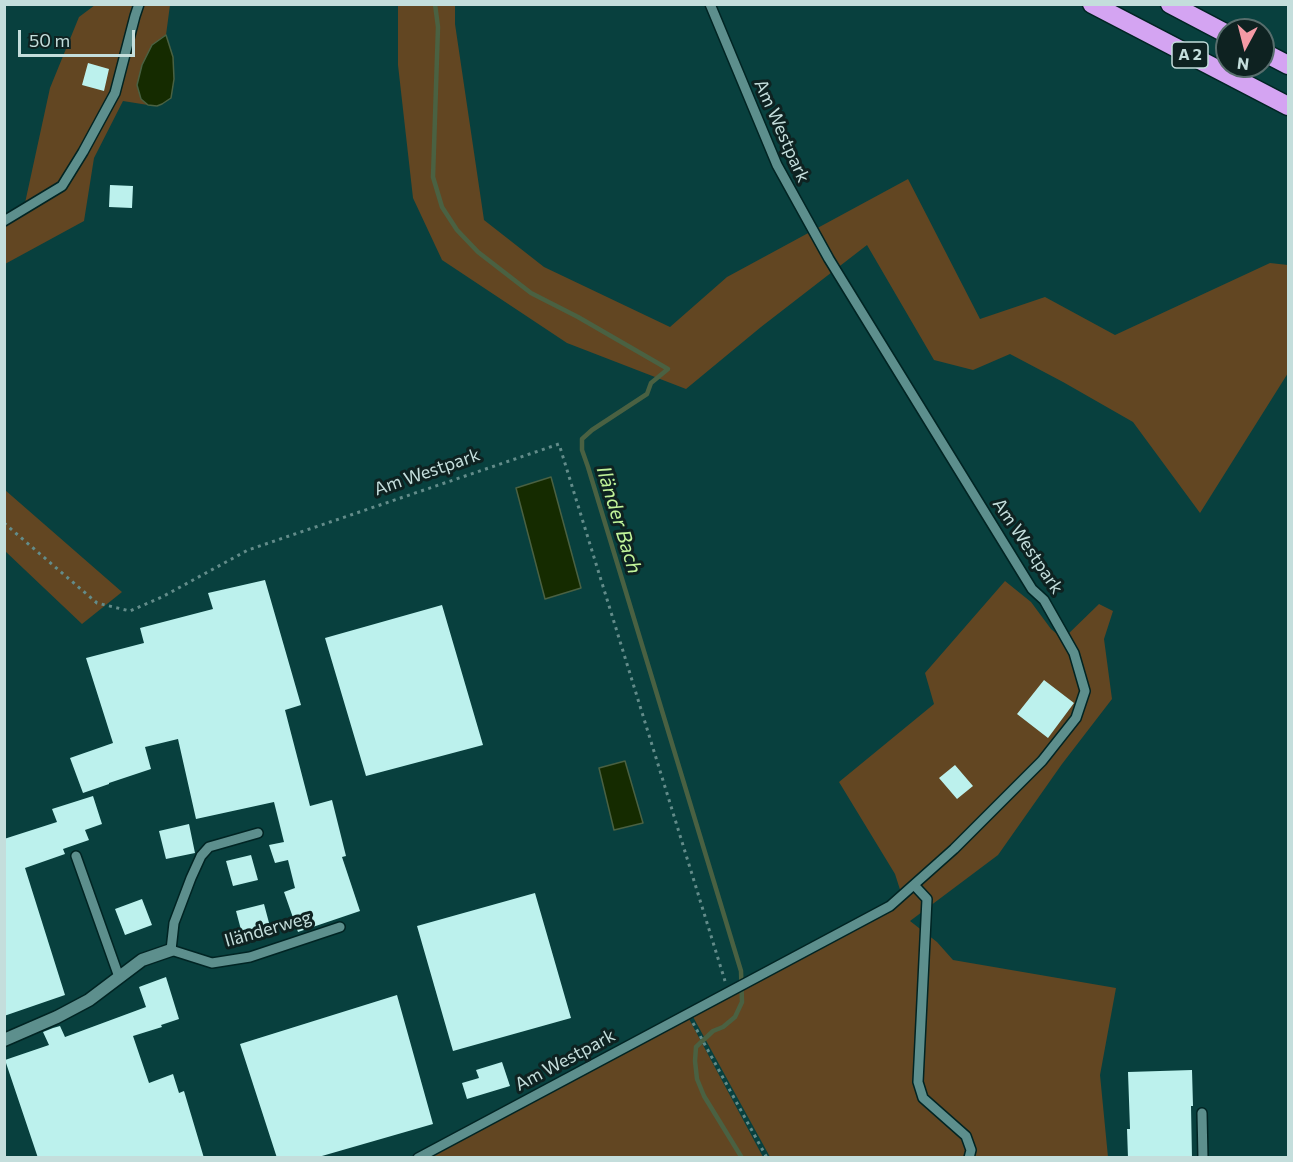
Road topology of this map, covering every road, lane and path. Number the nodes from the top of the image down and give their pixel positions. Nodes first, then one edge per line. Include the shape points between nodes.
1 (139, 4) edge
2 (710, 4) edge
3 (1092, 4) edge
4 (1170, 4) edge
5 (1215, 28) edge
6 (1288, 106) edge
7 (4, 221) edge
8 (4, 523) edge
9 (258, 833) dead end
10 (76, 856) dead end
11 (914, 885) junction
12 (340, 927) dead end
13 (171, 950) junction
14 (119, 978) junction
15 (730, 990) junction
16 (688, 1013) junction
17 (4, 1040) edge
18 (1202, 1113) dead end
19 (417, 1158) edge
20 (767, 1158) edge
21 (969, 1158) edge
22 (1203, 1158) edge

1 - 7 lane via 115,93 62,186
2 - 11 lane, Am Westpark via 777,165 829,259 1032,589 1044,600 1074,653 1084,691 1076,718 1042,761
3 - 6 highway, A 2
4 - 5 highway, A 2
8 - 15 path, Am Westpark via 97,603 130,611 248,550 559,444
9 - 13 lane via 209,847 201,856 174,923
10 - 14 lane
11 - 15 lane, Am Westpark via 890,906
11 - 21 lane via 927,899 918,1082 923,1098 966,1136
12 - 13 lane, Iländerweg via 250,957 212,963
13 - 14 street via 142,960
14 - 17 street via 89,1000
15 - 16 lane, Am Westpark
16 - 19 lane, Am Westpark
16 - 20 path
18 - 22 lane

